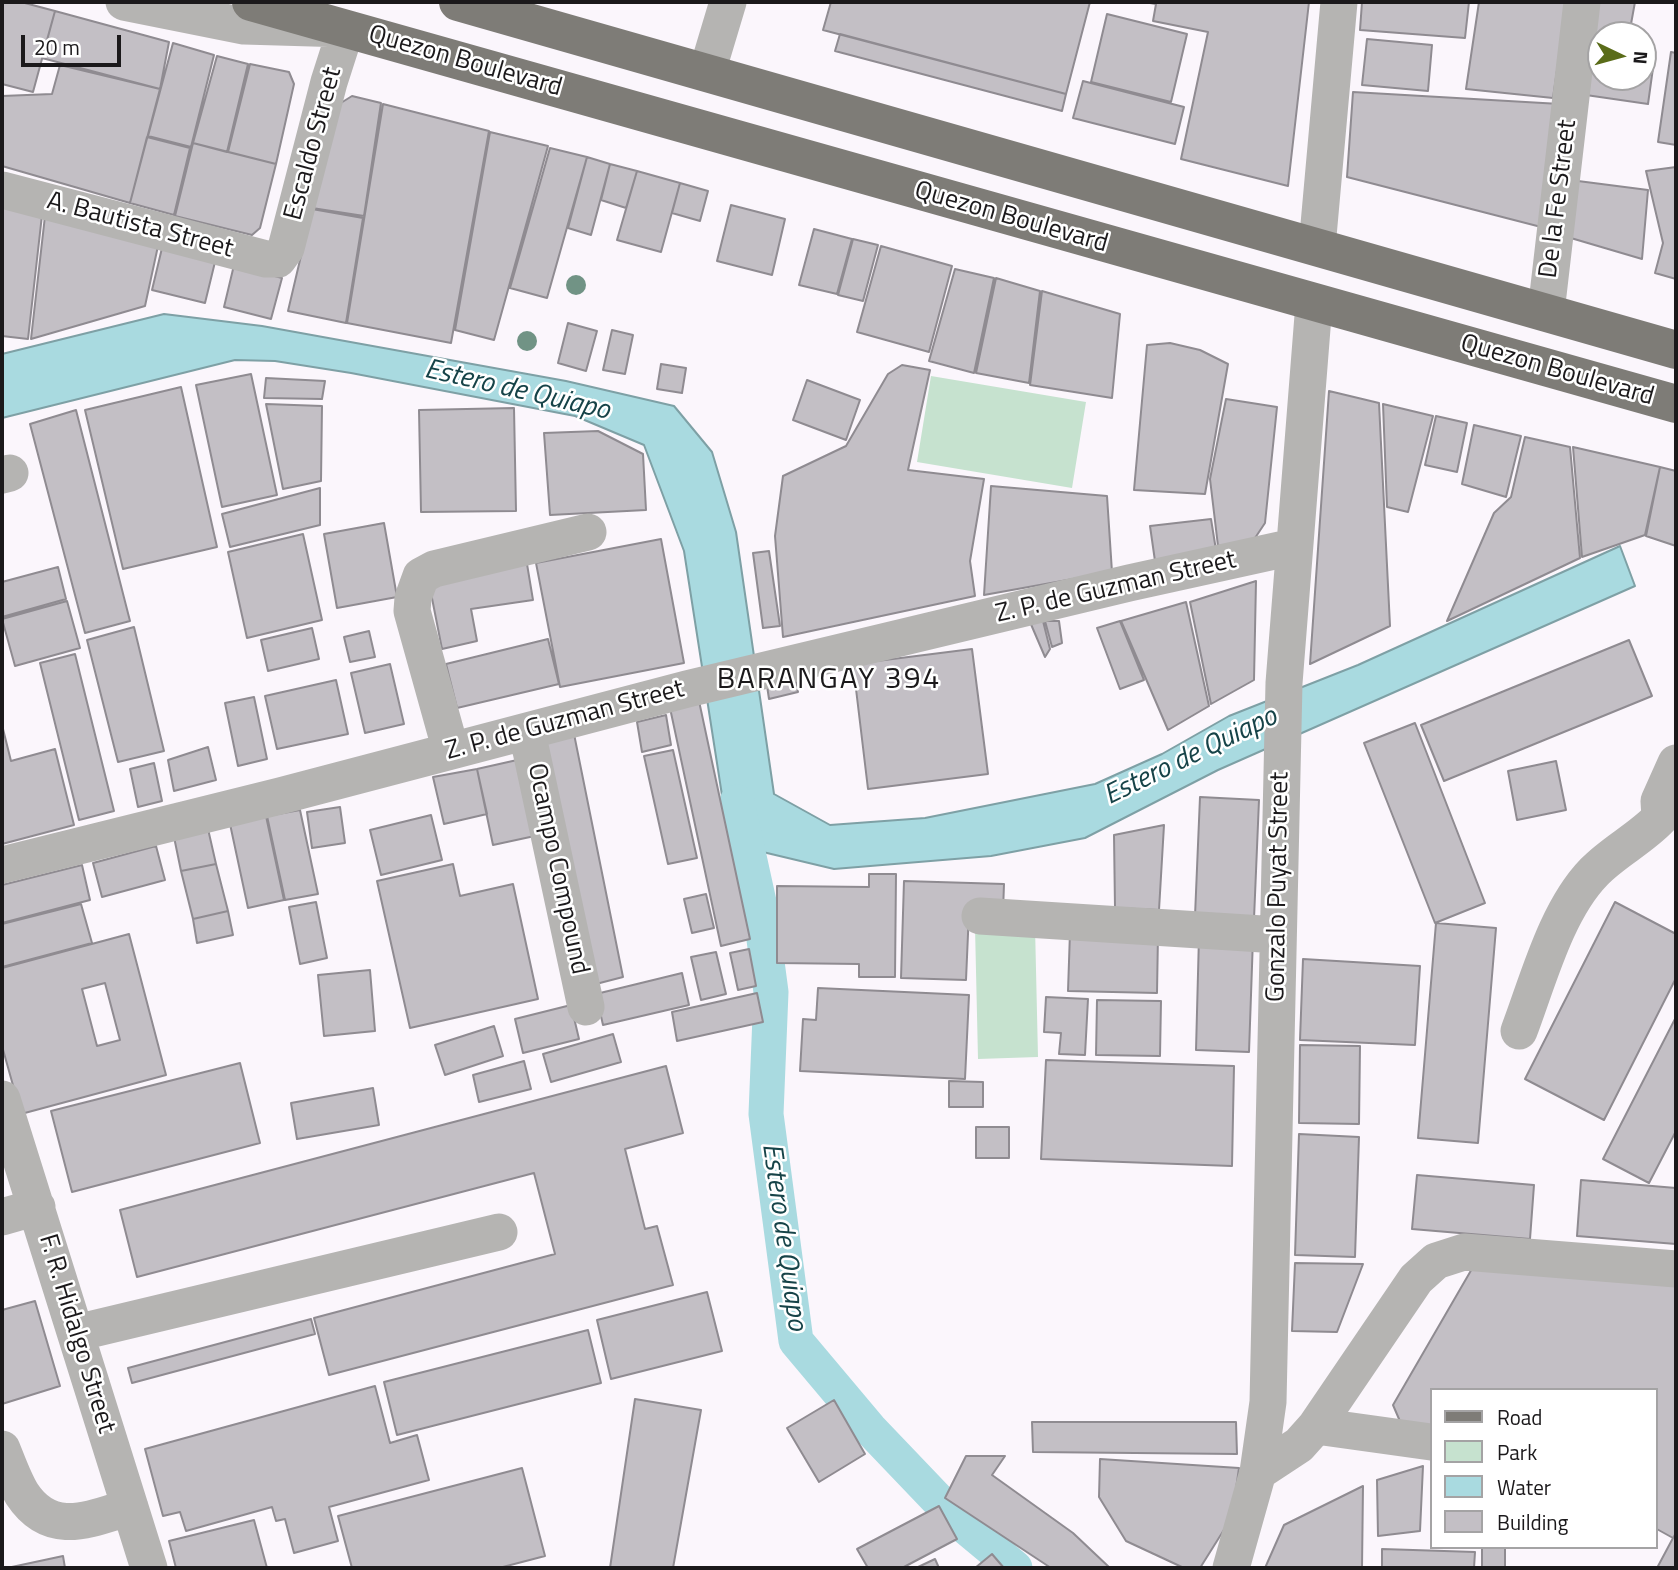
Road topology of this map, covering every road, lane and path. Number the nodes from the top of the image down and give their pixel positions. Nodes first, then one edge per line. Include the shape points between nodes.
1 (124, 2) edge
2 (251, 2) edge
3 (458, 2) edge
4 (728, 2) edge
5 (1339, 2) edge
6 (1583, 2) edge
7 (346, 29) junction
8 (708, 72) junction
9 (2, 190) edge
10 (1318, 247) junction
11 (278, 258) joint
12 (1314, 303) junction
13 (1546, 312) junction
14 (1676, 350) edge
15 (1613, 386) junction
16 (1676, 404) edge
17 (1676, 422) edge
18 (588, 532) dead end
19 (1293, 547) junction
20 (527, 732) junction
21 (451, 751) junction
22 (1676, 763) edge
23 (1668, 823) edge
24 (2, 865) edge
25 (980, 916) dead end
26 (1278, 934) junction
27 (586, 1007) dead end
28 (1519, 1031) dead end
29 (2, 1099) edge
30 (37, 1207) junction
31 (2, 1217) edge
32 (499, 1233) dead end
33 (1676, 1269) edge
34 (76, 1333) junction
35 (1316, 1426) junction
36 (1430, 1441) edge
37 (2, 1449) edge
38 (1258, 1472) junction
39 (130, 1507) junction
40 (149, 1568) edge
41 (1231, 1568) edge

1 - 7 street, Quezon Boulevard via 244,26
2 - 7 main road, Quezon Boulevard
3 - 8 main road, Quezon Boulevard
4 - 8 street
5 - 10 street
6 - 13 street, De la Fe Street
7 - 11 street, Escaldo Street via 286,248
7 - 12 main road, Quezon Boulevard
8 - 10 main road, Quezon Boulevard
9 - 11 street, A. Bautista Street via 266,259
10 - 13 main road, Quezon Boulevard
12 - 15 main road, Quezon Boulevard
12 - 19 street, Gonzalo Puyat Street
13 - 14 main road, Quezon Boulevard
15 - 16 main road, Quezon Boulevard
15 - 17 main road
18 - 21 street via 421,576 412,611
19 - 20 street, Z. P. de Guzman Street via 687,689
19 - 26 street, Gonzalo Puyat Street via 1284,683
20 - 21 street, Z. P. de Guzman Street
20 - 27 street, Ocampo Compound
21 - 24 street, Z. P. de Guzman Street
22 - 23 street via 1659,801
23 - 28 street via 1644,834 1595,871 1568,904
25 - 26 street
26 - 38 street, Gonzalo Puyat Street via 1268,1402
29 - 30 street, F. R. Hidalgo Street
30 - 31 street
30 - 34 street, F. R. Hidalgo Street
32 - 34 street
33 - 35 street via 1464,1252 1436,1261 1416,1279
34 - 39 street, F. R. Hidalgo Street
35 - 36 street
35 - 38 street via 1299,1445
37 - 39 street via 22,1494 54,1521 81,1521
38 - 41 street, Gonzalo Puyat Street
39 - 40 street, F. R. Hidalgo Street

